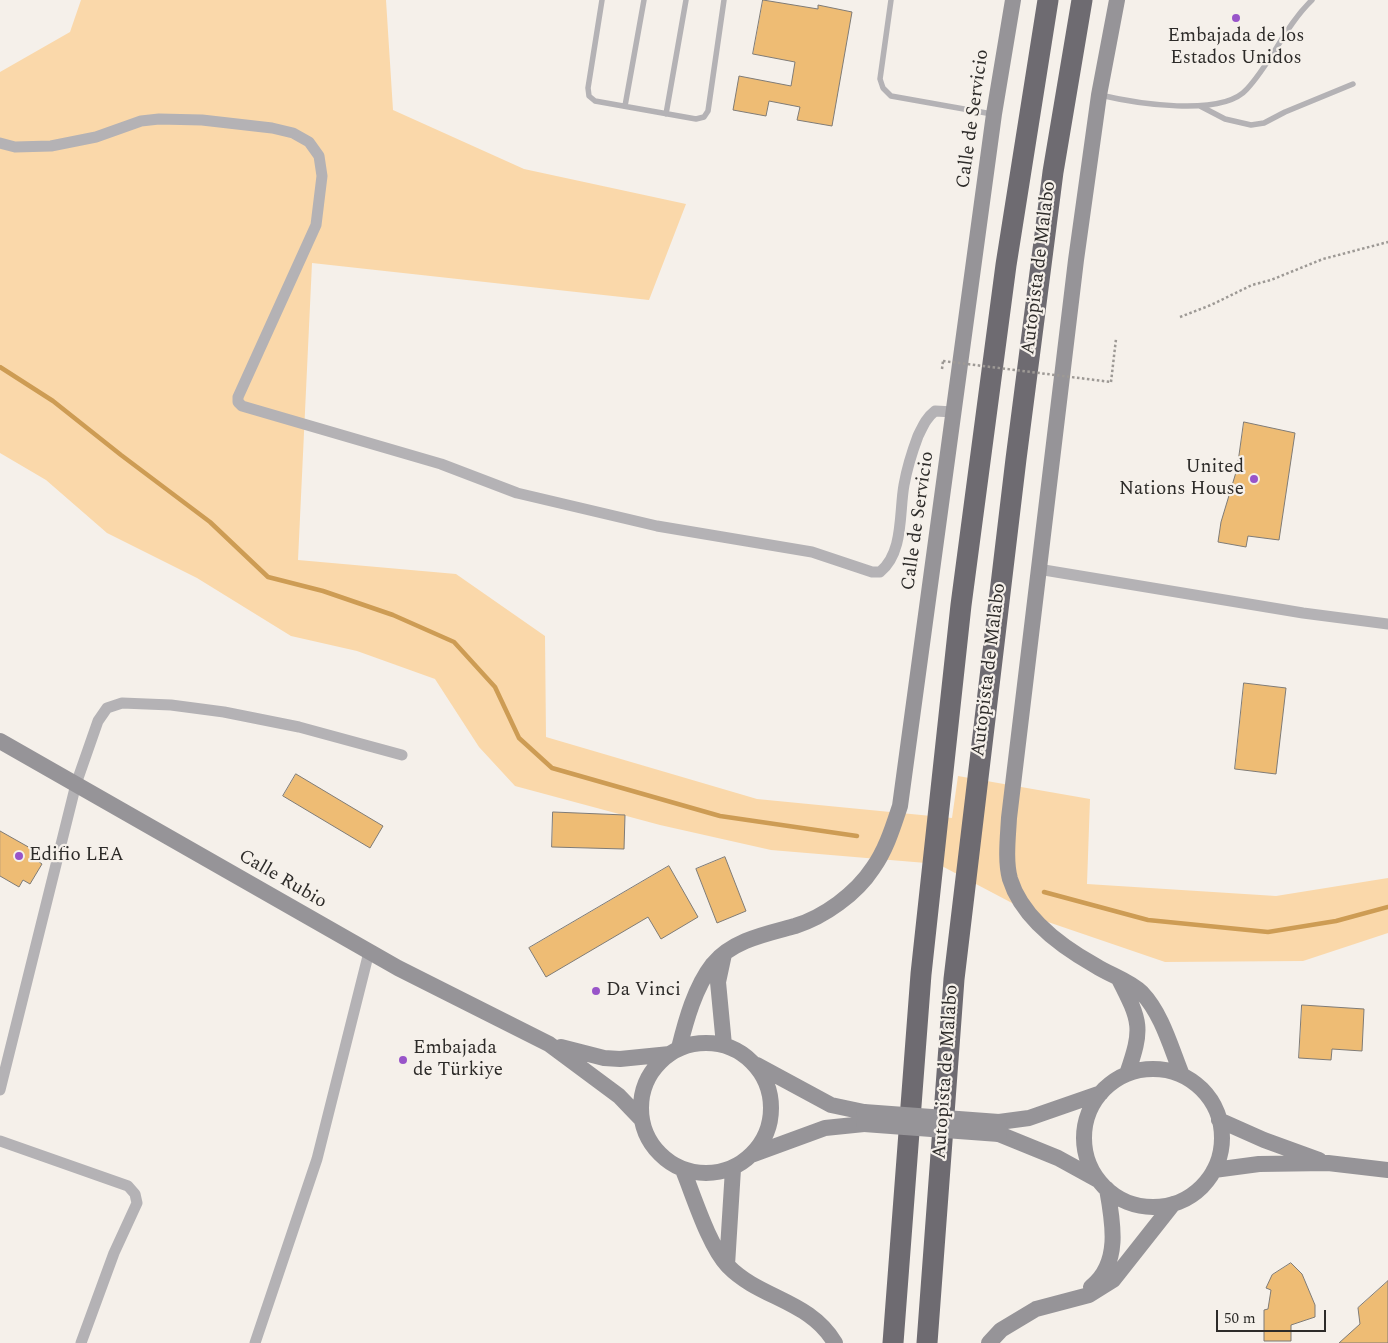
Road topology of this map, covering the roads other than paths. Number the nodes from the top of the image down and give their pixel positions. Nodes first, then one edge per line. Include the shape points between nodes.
1 (602, 0) edge
2 (644, 0) edge
3 (686, 0) edge
4 (724, 0) edge
5 (891, 0) edge
6 (1013, 0) edge
7 (1048, 0) edge
8 (1082, 0) edge
9 (1117, 0) edge
10 (1312, 0) edge
11 (1353, 84) dead end
12 (1099, 95) junction
13 (625, 106) junction
14 (1200, 106) junction
15 (666, 114) junction
16 (994, 114) junction
17 (0, 143) edge
18 (954, 412) junction
19 (1038, 569) junction
20 (1388, 624) edge
21 (0, 741) edge
22 (402, 755) dead end
23 (76, 784) junction
24 (369, 952) junction
25 (724, 954) junction
26 (1119, 980) junction
27 (549, 1044) junction
28 (724, 1045) junction
29 (675, 1051) junction
30 (753, 1063) junction
31 (1127, 1074) junction
32 (1182, 1075) junction
33 (0, 1090) edge
34 (1101, 1092) junction
35 (864, 1118) junction
36 (642, 1120) junction
37 (1219, 1120) junction
38 (999, 1128) junction
39 (0, 1141) edge
40 (754, 1154) junction
41 (1328, 1163) junction
42 (733, 1169) junction
43 (683, 1170) junction
44 (1214, 1170) junction
45 (1388, 1170) edge
46 (1103, 1185) junction
47 (1173, 1204) junction
48 (727, 1265) junction
49 (1076, 1297) junction
50 (81, 1343) edge
51 (256, 1343) edge
52 (835, 1343) edge
53 (894, 1343) edge
54 (927, 1343) edge
55 (990, 1343) edge

1 - 13 lane via 589,96 595,101
2 - 13 lane
3 - 15 lane
4 - 15 lane via 708,111 704,117 696,119
5 - 16 lane via 880,79 883,88 891,96
6 - 16 street, Calle de Servicio
7 - 53 highway, Autopista de Malabo via 1006,265 961,605 921,974
8 - 54 highway, Autopista de Malabo via 1052,182 956,959
9 - 12 street
10 - 14 lane via 1298,13 1246,91 1225,103
11 - 14 lane via 1264,123 1251,125 1225,119
12 - 14 lane via 1124,101
12 - 19 street
13 - 15 lane
16 - 18 street, Calle de Servicio
17 - 18 street via 15,147 51,146 96,137 141,121 160,119 272,128 293,133 309,142 319,156 322,176 316,225 238,402 306,426 441,464 517,493 657,526 781,545 880,572 886,568 893,554 912,452 925,422 935,411
18 - 25 street, Calle de Servicio via 900,806 889,839 873,868 850,895 798,925 756,937
19 - 20 street via 1312,615
19 - 26 street via 1009,818 1010,878 1020,901 1039,924 1070,951
21 - 23 street, Calle Rubio
22 - 23 street via 299,727 224,712 122,702 107,708 98,721
23 - 24 street, Calle Rubio
23 - 33 street
24 - 27 street, Calle Rubio
24 - 51 street via 317,1159
25 - 28 street via 718,982
25 - 29 street, Calle de Servicio via 704,979
26 - 31 street via 1134,1008 1139,1027
26 - 32 street via 1134,987 1147,1000
27 - 29 street, Calle Rubio via 612,1059
27 - 36 street, Calle Rubio via 619,1096
28 - 29 street via 694,1044
28 - 30 street
29 - 36 street via 656,1066 646,1083 641,1101
30 - 35 street via 831,1105
30 - 40 street via 765,1079 771,1098 771,1118 765,1138
31 - 32 street via 1145,1069 1164,1069
31 - 34 street
32 - 37 street via 1211,1101
34 - 38 street
34 - 46 street via 1089,1113 1084,1136 1088,1159
35 - 38 street, bridge
35 - 40 street via 825,1128
36 - 43 street via 649,1141 663,1159
37 - 41 street
37 - 44 street via 1222,1137
38 - 46 street
39 - 50 street via 128,1186 135,1194 137,1203
40 - 42 street
41 - 44 street via 1259,1164
41 - 45 street
42 - 43 street via 708,1174
42 - 48 street
43 - 48 street via 716,1249
44 - 47 street via 1189,1197
46 - 47 street via 1127,1202 1149,1207
46 - 49 street via 1112,1217 1110,1259 1094,1286
47 - 49 street via 1113,1280 1089,1295
48 - 52 street via 748,1281 807,1312
49 - 55 street via 1036,1309 1001,1330

